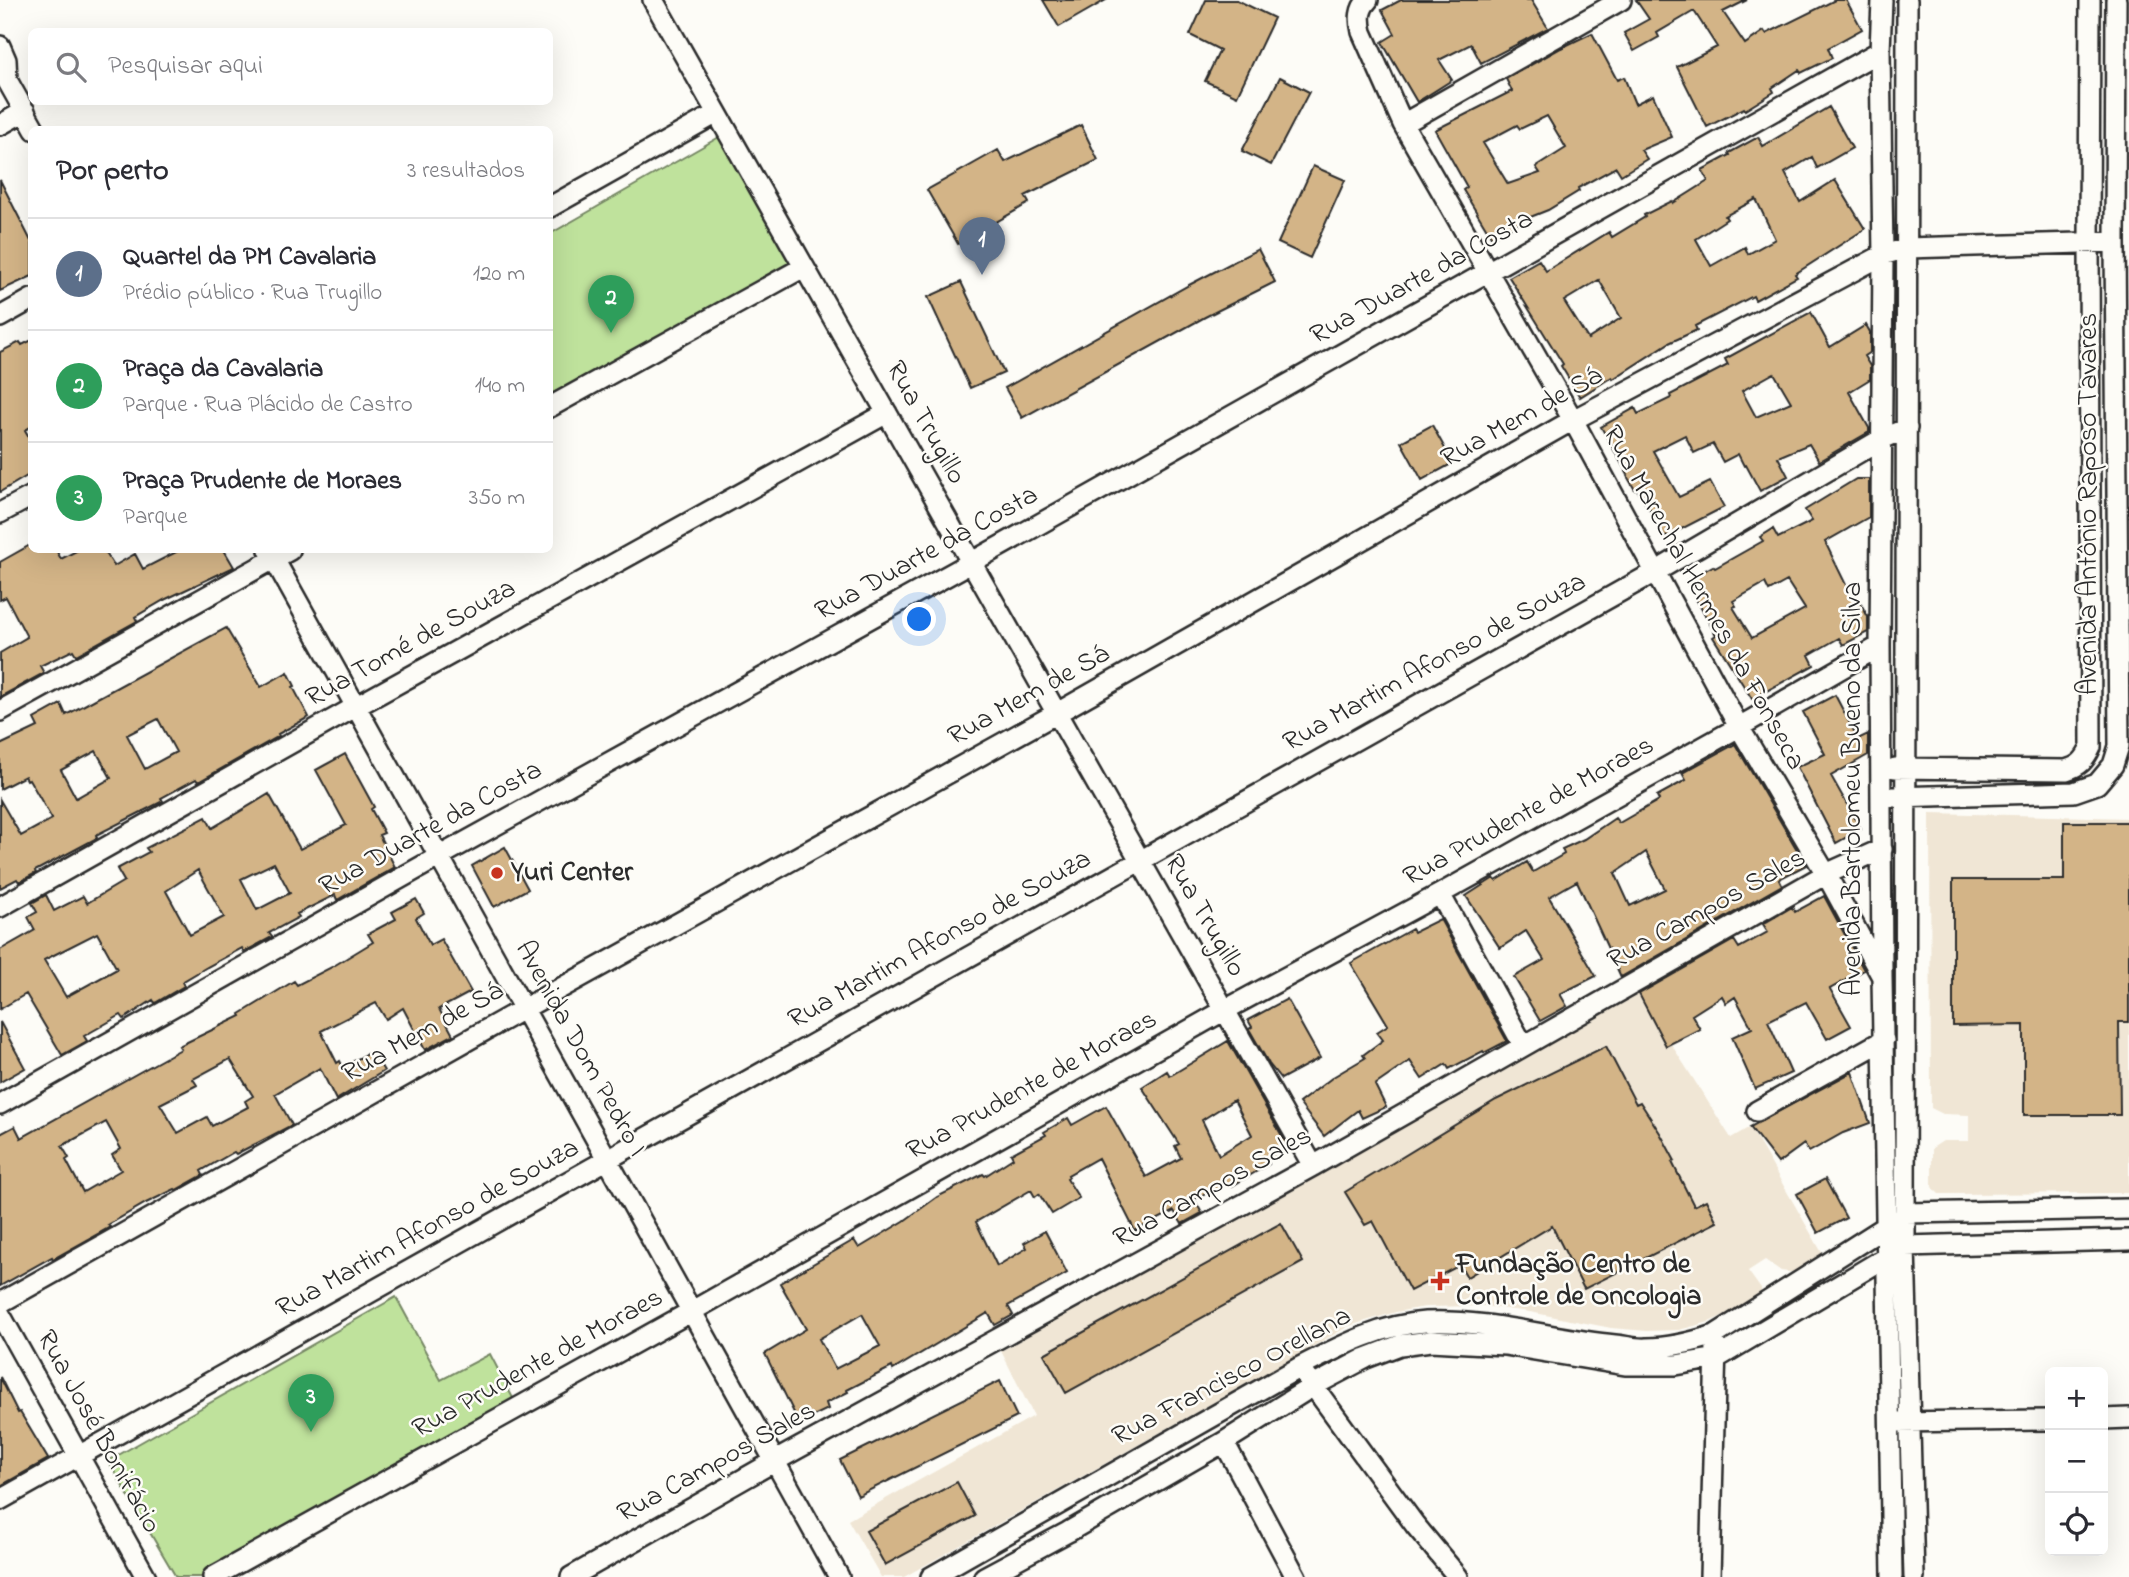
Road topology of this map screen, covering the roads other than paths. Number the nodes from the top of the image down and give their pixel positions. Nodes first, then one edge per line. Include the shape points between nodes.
1 (653, 0) edge
2 (1621, 0) edge
3 (1882, 0) edge
4 (1907, 0) edge
5 (2090, 0) edge
6 (2116, 0) edge
7 (1367, 1) edge
8 (0, 46) edge
9 (1881, 51) junction
10 (4, 78) edge
11 (25, 111) junction
12 (717, 113) junction
13 (1403, 124) junction
14 (0, 125) edge
15 (33, 126) edge
16 (553, 205) edge
17 (2115, 242) junction
18 (2089, 243) junction
19 (1907, 248) junction
20 (1883, 255) junction
21 (804, 267) junction
22 (1488, 274) junction
23 (28, 301) edge
24 (0, 317) edge
25 (553, 405) edge
26 (887, 413) junction
27 (1573, 421) junction
28 (1907, 428) junction
29 (1880, 440) junction
30 (28, 498) edge
31 (0, 513) edge
32 (276, 553) edge
33 (279, 553) edge
34 (972, 562) junction
35 (1655, 572) junction
36 (2091, 581) junction
37 (2117, 581) junction
38 (1880, 646) junction
39 (357, 706) junction
40 (0, 711) edge
41 (1057, 713) junction
42 (1739, 727) junction
43 (2119, 746) junction
44 (2091, 747) junction
45 (1906, 767) junction
46 (1881, 768) junction
47 (1882, 797) junction
48 (1906, 797) junction
49 (1882, 849) junction
50 (440, 856) junction
51 (1140, 860) junction
52 (1826, 874) junction
53 (1440, 894) junction
54 (0, 907) edge
55 (1882, 976) junction
56 (1905, 977) junction
57 (525, 1008) junction
58 (1225, 1010) junction
59 (1884, 1040) junction
60 (1523, 1045) junction
61 (0, 1104) edge
62 (1757, 1111) dead end
63 (608, 1159) junction
64 (1313, 1166) junction
65 (2129, 1209) edge
66 (1905, 1213) junction
67 (1887, 1226) junction
68 (2129, 1240) edge
69 (1905, 1246) junction
70 (1887, 1256) junction
71 (0, 1303) edge
72 (692, 1311) junction
73 (0, 1314) edge
74 (1715, 1335) junction
75 (1397, 1336) junction
76 (1717, 1358) junction
77 (1300, 1367) junction
78 (1313, 1386) junction
79 (2108, 1419) edge
80 (2129, 1419) edge
81 (2045, 1420) edge
82 (1889, 1422) junction
83 (1910, 1422) junction
84 (1224, 1442) junction
85 (79, 1456) junction
86 (775, 1461) junction
87 (0, 1500) edge
88 (146, 1577) edge
89 (213, 1577) edge
90 (571, 1577) edge
91 (839, 1577) edge
92 (931, 1577) edge
93 (984, 1577) edge
94 (1296, 1577) edge
95 (1458, 1577) edge
96 (1710, 1577) edge
97 (1892, 1577) edge
98 (1914, 1577) edge

1 - 12 street, Rua Trugillo
2 - 13 street
3 - 9 street, Avenida Bartolomeu Bueno da Silva
4 - 19 street, Avenida Bartolomeu Bueno da Silva
5 - 18 street, Avenida Antônio Raposo Tavares
6 - 17 street, Avenida Antônio Raposo Tavares
7 - 13 street, Rua Marechal Hermes da Fonseca via 1360,22
8 - 10 street via 6,60
9 - 20 street, Avenida Bartolomeu Bueno da Silva
9 - 22 street, Rua Duarte da Costa
10 - 11 street
11 - 14 street
11 - 15 street
12 - 16 street
12 - 21 street, Rua Trugillo
13 - 22 street, Rua Marechal Hermes da Fonseca
17 - 18 street, Rua Mem de Sá
17 - 37 street, Avenida Antônio Raposo Tavares
18 - 19 street, Rua Mem de Sá
18 - 36 street, Avenida Antônio Raposo Tavares
19 - 20 street, Rua Mem de Sá
19 - 28 street, Avenida Bartolomeu Bueno da Silva
20 - 27 street, Rua Mem de Sá
20 - 29 street, Avenida Bartolomeu Bueno da Silva
21 - 25 street
21 - 26 street, Rua Trugillo
22 - 27 street, Rua Marechal Hermes da Fonseca
22 - 34 street, Rua Duarte da Costa
23 - 24 street
26 - 34 street, Rua Trugillo
26 - 39 street, Rua Tomé de Souza
27 - 35 street, Rua Marechal Hermes da Fonseca
27 - 41 street, Rua Mem de Sá
28 - 29 street, Rua Martim Afonso de Souza
28 - 45 street, Avenida Bartolomeu Bueno da Silva
29 - 35 street, Rua Martim Afonso de Souza
29 - 38 street, Avenida Bartolomeu Bueno da Silva
30 - 31 street
32 - 40 street
33 - 39 street, Avenida Dom Pedro I
34 - 41 street, Rua Trugillo
34 - 50 street, Rua Duarte da Costa
35 - 42 street, Rua Marechal Hermes da Fonseca
35 - 51 street, Rua Martim Afonso de Souza
36 - 37 street
36 - 44 street, Avenida Antônio Raposo Tavares
37 - 43 street, Avenida Antônio Raposo Tavares
38 - 42 street, Rua Prudente de Moraes
38 - 46 street, Avenida Bartolomeu Bueno da Silva
39 - 50 street, Avenida Dom Pedro I
39 - 54 street, Rua Tomé de Souza
41 - 51 street, Rua Trugillo
41 - 57 street, Rua Mem de Sá
42 - 52 street, Rua Marechal Hermes da Fonseca
42 - 53 street, Rua Prudente de Moraes
43 - 44 street
43 - 48 street, Avenida Antônio Raposo Tavares via 2113,765 2097,784 2074,792
44 - 45 street via 2085,760 2066,770
45 - 46 street
45 - 48 street, Avenida Bartolomeu Bueno da Silva
46 - 47 street, Avenida Bartolomeu Bueno da Silva
47 - 48 street, Avenida Antônio Raposo Tavares
47 - 49 street, Avenida Bartolomeu Bueno da Silva
48 - 56 street, Avenida Bartolomeu Bueno da Silva
49 - 52 street, Rua Campos Sales
49 - 55 street, Avenida Bartolomeu Bueno da Silva
50 - 57 street, Avenida Dom Pedro I
50 - 61 street, Rua Duarte da Costa
51 - 58 street, Rua Trugillo
51 - 63 street, Rua Martim Afonso de Souza
52 - 55 street, Rua Marechal Hermes da Fonseca
52 - 60 street, Rua Campos Sales
53 - 58 street, Rua Prudente de Moraes
53 - 60 street
55 - 56 street
55 - 59 street, Avenida Bartolomeu Bueno da Silva
56 - 66 street, Avenida Bartolomeu Bueno da Silva
57 - 63 street, Avenida Dom Pedro I
57 - 71 street, Rua Mem de Sá
58 - 64 street, Rua Trugillo
58 - 72 street, Rua Prudente de Moraes
59 - 62 street
59 - 67 street, Avenida Bartolomeu Bueno da Silva
60 - 64 street, Rua Campos Sales
63 - 72 street, Avenida Dom Pedro I
63 - 85 street, Rua Martim Afonso de Souza
64 - 86 street, Rua Campos Sales
65 - 66 street
66 - 67 street, Rua Francisco Orellana
66 - 69 street, Avenida Bartolomeu Bueno da Silva
67 - 70 street, Avenida Bartolomeu Bueno da Silva
67 - 74 street, Rua Francisco Orellana
68 - 69 street
69 - 70 street, Rua Francisco Orellana
69 - 83 street, Avenida Bartolomeu Bueno da Silva
70 - 76 street, Rua Francisco Orellana
70 - 82 street, Avenida Bartolomeu Bueno da Silva
72 - 86 street, Avenida Dom Pedro I
72 - 89 street, Rua Prudente de Moraes
73 - 85 street, Rua José Bonifácio
74 - 75 street, Rua Francisco Orellana via 1647,1349 1460,1321 1422,1322
74 - 76 street
75 - 76 street, Rua Francisco Orellana via 1504,1345 1625,1365 1676,1365
75 - 77 street, Rua Francisco Orellana via 1355,1339
75 - 78 street, Rua Francisco Orellana
76 - 96 street
77 - 78 street
77 - 92 street, Rua Francisco Orellana
78 - 84 street, Rua Francisco Orellana
78 - 95 street
79 - 80 street
81 - 83 street
82 - 83 street
82 - 97 street, Avenida Bartolomeu Bueno da Silva
83 - 98 street, Avenida Bartolomeu Bueno da Silva
84 - 93 street, Rua Francisco Orellana
84 - 94 street
85 - 87 street, Rua Martim Afonso de Souza
85 - 88 street, Rua José Bonifácio
86 - 90 street, Rua Campos Sales
86 - 91 street, Avenida Dom Pedro I

